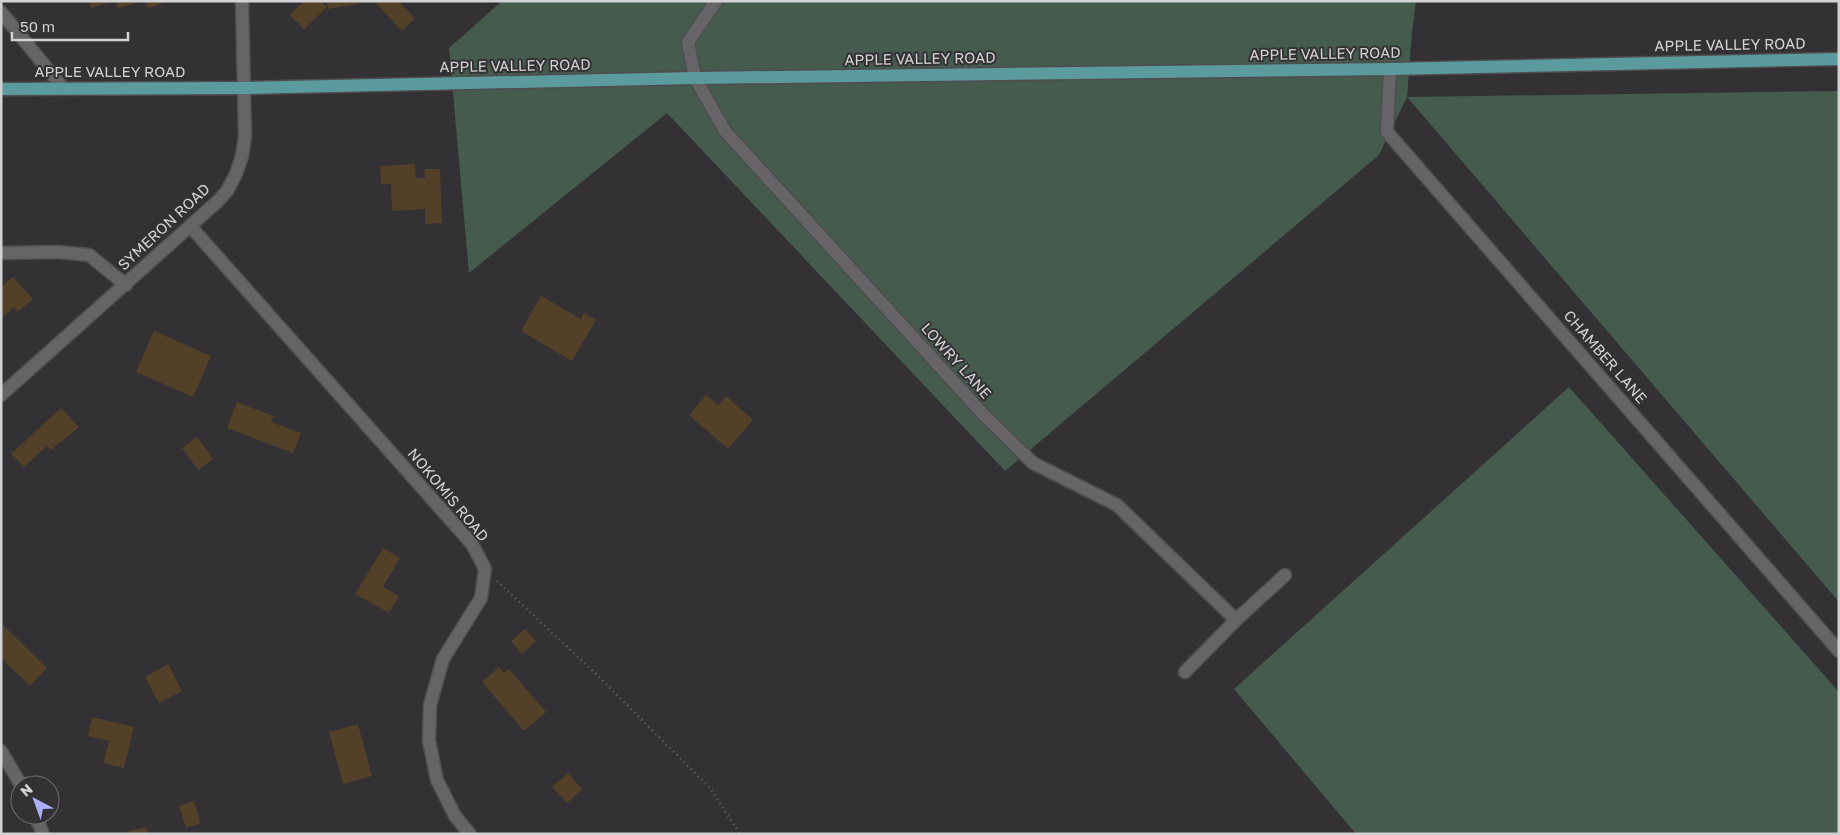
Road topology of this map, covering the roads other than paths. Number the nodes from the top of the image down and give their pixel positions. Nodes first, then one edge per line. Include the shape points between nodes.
1 (242, 1) edge
2 (716, 1) edge
3 (1, 12) edge
4 (1839, 59) edge
5 (1390, 69) junction
6 (695, 78) junction
7 (63, 88) junction
8 (243, 88) junction
9 (1, 89) edge
10 (191, 227) junction
11 (1, 253) edge
12 (126, 285) junction
13 (1, 395) edge
14 (1286, 575) dead end
15 (1236, 620) junction
16 (1839, 650) edge
17 (1185, 672) dead end
18 (1, 751) edge
19 (15, 775) edge
20 (470, 834) edge

1 - 8 street, SYMERON ROAD
2 - 6 street, LOWRY LANE via 688,42
3 - 7 street
4 - 5 main road, APPLE VALLEY ROAD
5 - 6 main road, APPLE VALLEY ROAD
5 - 16 street, CHAMBER LANE via 1387,132
6 - 8 main road, APPLE VALLEY ROAD
6 - 15 street, LOWRY LANE via 725,131 983,414 1032,463 1117,505
7 - 8 main road, APPLE VALLEY ROAD
7 - 9 main road, APPLE VALLEY ROAD
8 - 10 street, SYMERON ROAD via 245,137 236,174 218,202
10 - 12 street, SYMERON ROAD
10 - 20 street, NOKOMIS ROAD via 472,544 485,569 481,598 443,659 430,705 429,741 437,780 455,816
11 - 12 street via 89,255
12 - 13 street, SYMERON ROAD
14 - 15 street
15 - 17 street
18 - 19 street

